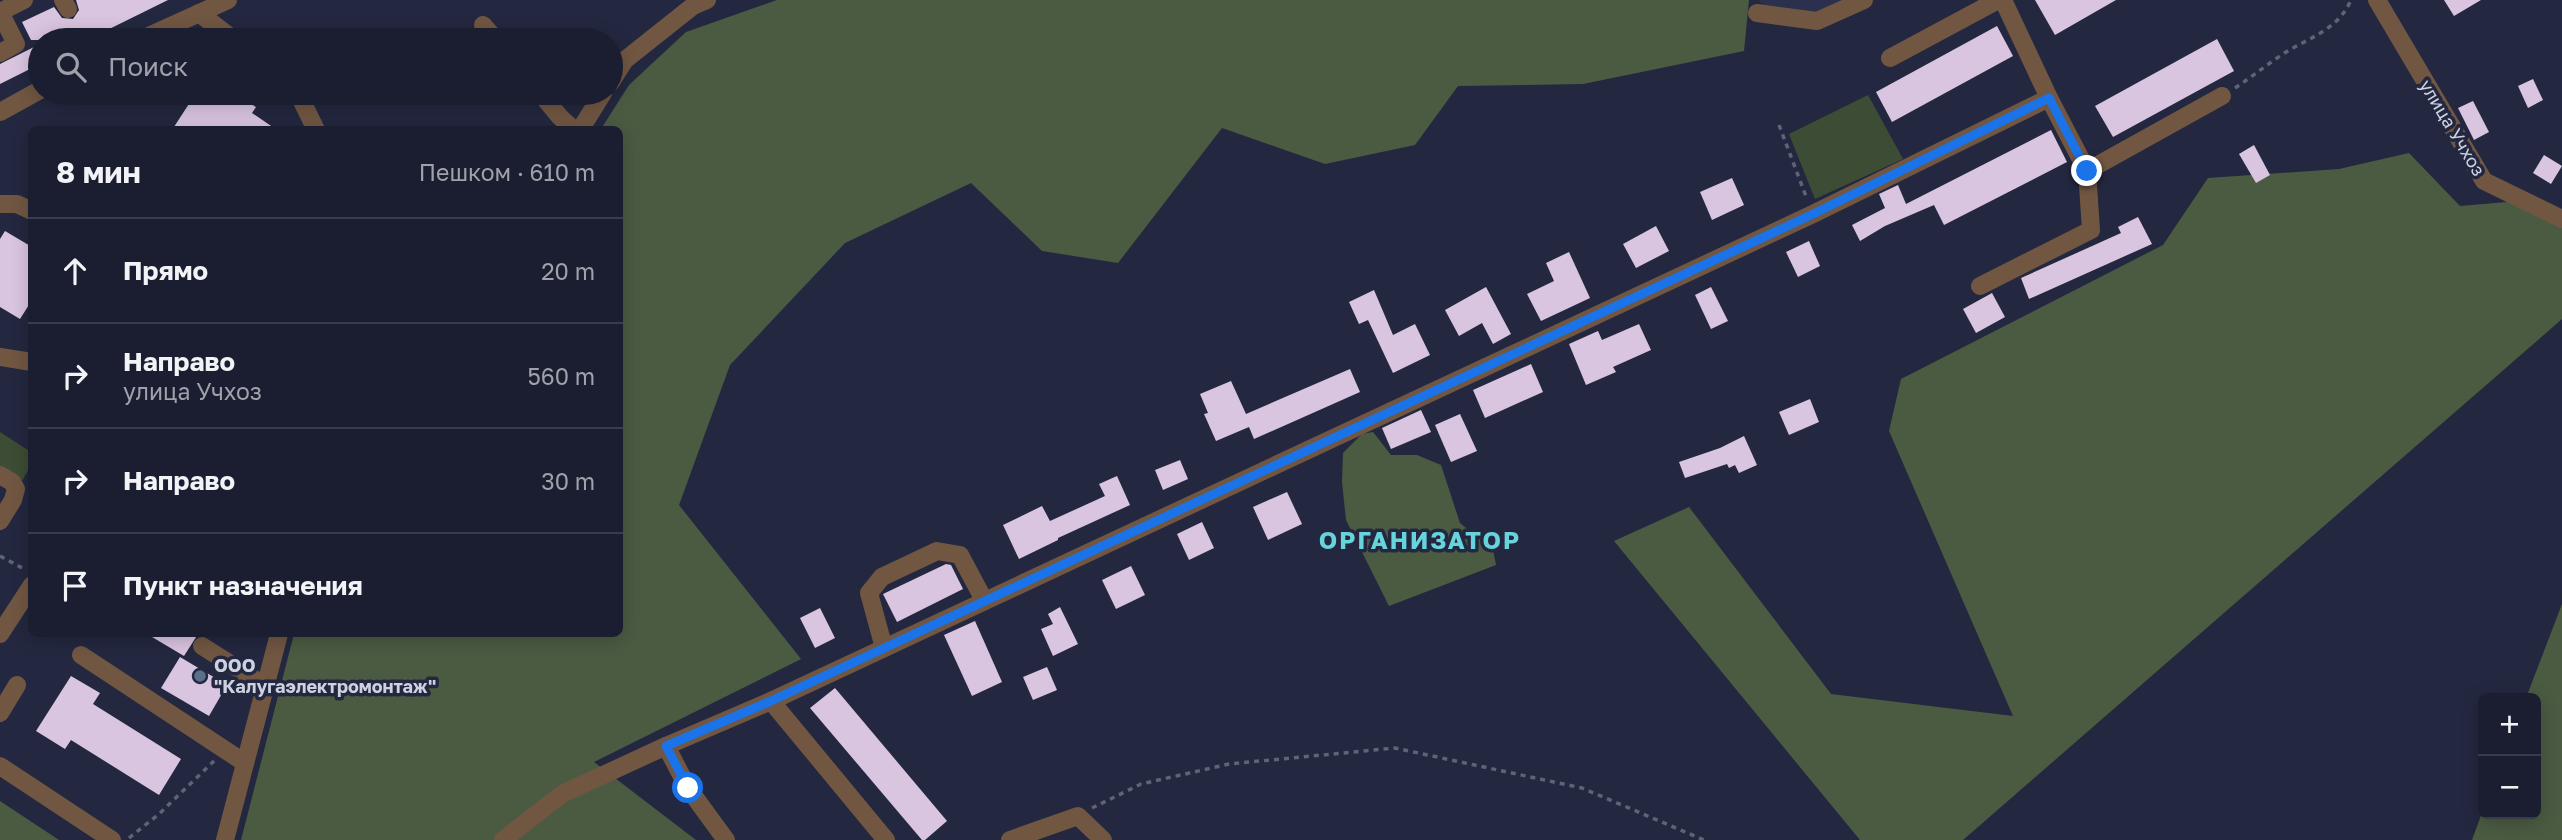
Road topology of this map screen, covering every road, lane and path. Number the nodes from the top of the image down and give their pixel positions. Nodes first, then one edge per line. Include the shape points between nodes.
1 (24, 0) edge
2 (228, 0) edge
3 (1864, 0) edge
4 (2001, 0) edge
5 (2351, 0) edge
6 (2377, 0) edge
7 (698, 2) edge
8 (0, 12) edge
9 (199, 13) junction
10 (1757, 13) dead end
11 (483, 25) dead end
12 (166, 28) edge
13 (218, 28) edge
14 (486, 28) edge
15 (0, 53) edge
16 (1891, 58) dead end
17 (623, 63) edge
18 (2222, 96) joint
19 (28, 97) edge
20 (2049, 98) junction
21 (304, 105) edge
22 (550, 105) edge
23 (595, 105) edge
24 (0, 112) edge
25 (1779, 125) dead end
26 (314, 126) edge
27 (572, 126) edge
28 (580, 126) edge
29 (2087, 171) junction
30 (0, 204) edge
31 (28, 209) edge
32 (1813, 214) junction
33 (2562, 219) edge
34 (1980, 286) dead end
35 (0, 357) edge
36 (28, 361) edge
37 (0, 475) edge
38 (0, 521) edge
39 (0, 556) edge
40 (28, 571) edge
41 (28, 591) edge
42 (984, 600) junction
43 (0, 634) edge
44 (278, 637) edge
45 (202, 646) dead end
46 (884, 648) junction
47 (81, 655) dead end
48 (17, 685) dead end
49 (265, 686) junction
50 (771, 701) junction
51 (0, 713) edge
52 (666, 746) junction
53 (225, 749) junction
54 (245, 763) junction
55 (0, 766) edge
56 (1078, 816) junction
57 (112, 840) edge
58 (128, 840) edge
59 (225, 840) edge
60 (503, 840) edge
61 (726, 840) edge
62 (886, 840) edge
63 (1010, 840) edge
64 (1102, 840) edge
65 (1704, 840) edge

1 - 8 street
2 - 9 street
3 - 10 street via 1817,21
4 - 16 street
4 - 20 street
5 - 18 path via 2332,27
6 - 33 street, улица Учхоз via 2484,181
7 - 17 street
8 - 15 street via 16,44
9 - 12 street
9 - 13 street
11 - 14 street
18 - 29 street
19 - 24 street
20 - 29 street
20 - 32 street
21 - 26 street
22 - 27 street
23 - 28 street
25 - 32 path
29 - 34 street via 2091,230
30 - 31 street
32 - 42 street
35 - 36 street
37 - 38 street via 16,489
39 - 40 path
41 - 43 street
42 - 46 street
42 - 46 street via 960,555 937,551 882,577 869,593
44 - 49 street
45 - 49 street
46 - 50 street
47 - 53 street
48 - 51 street
49 - 54 street
50 - 52 street
50 - 62 street
52 - 60 street via 562,794
52 - 61 street via 688,788
53 - 54 street
53 - 58 path
54 - 59 street
55 - 57 street
56 - 63 street
56 - 64 street
56 - 65 path via 1141,784 1228,764 1395,748 1582,788

